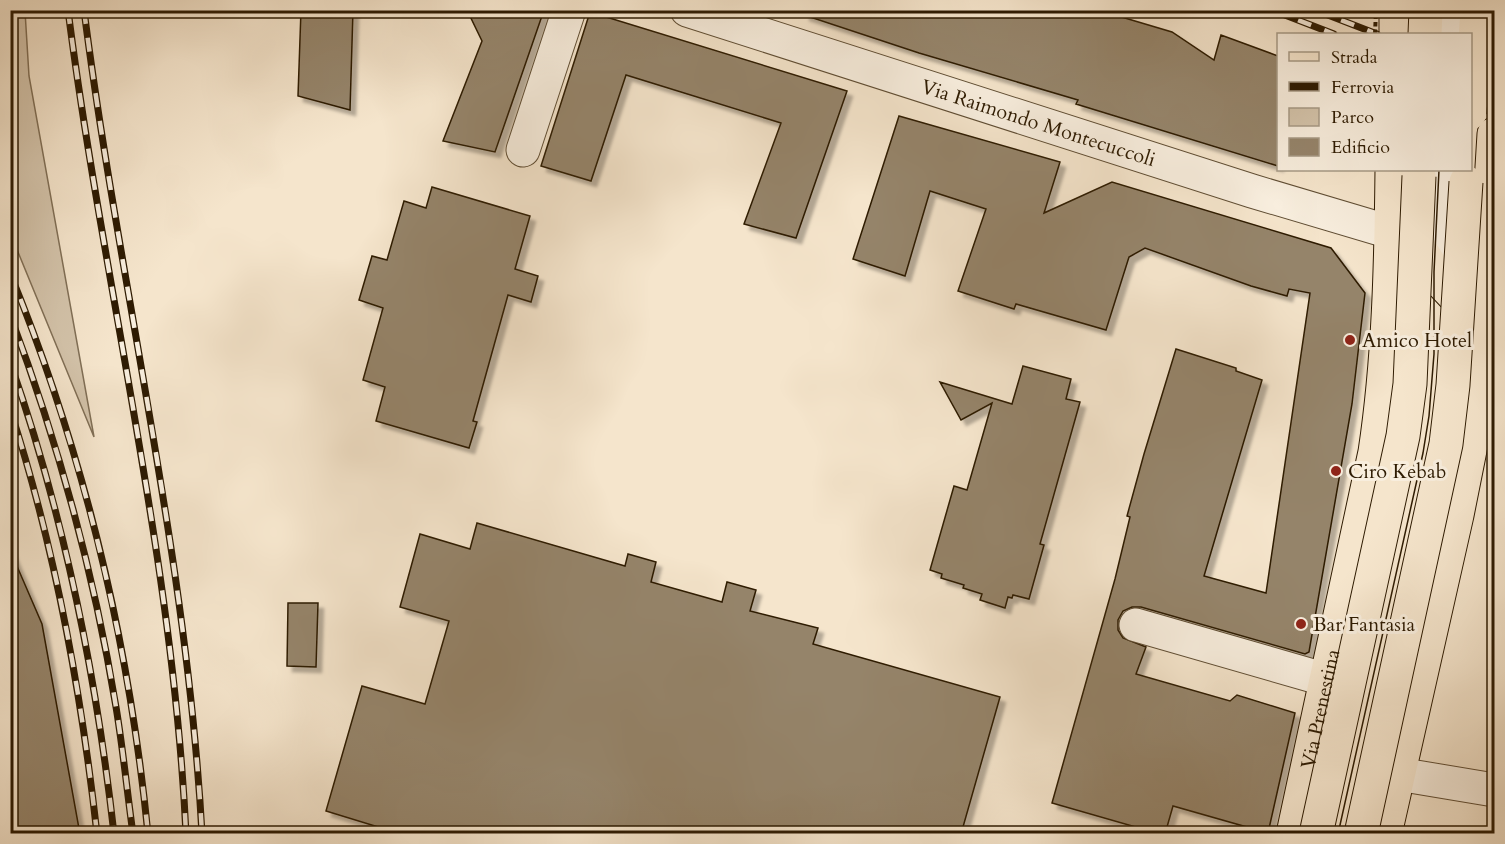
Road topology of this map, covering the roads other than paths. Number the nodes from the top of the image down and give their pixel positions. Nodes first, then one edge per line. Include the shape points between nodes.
1 (569, 10) edge
2 (687, 10) edge
3 (1396, 10) edge
4 (1426, 10) edge
5 (1451, 10) edge
6 (1477, 10) edge
7 (1396, 33) edge
8 (1425, 33) edge
9 (1449, 33) edge
10 (1472, 83) edge
11 (1494, 148) edge
12 (523, 150) dead end
13 (1472, 168) edge
14 (1468, 171) edge
15 (1449, 188) edge
16 (1399, 231) junction
17 (1440, 236) junction
18 (1442, 282) junction
19 (1488, 330) edge
20 (1136, 625) dead end
21 (1327, 681) junction
22 (1398, 774) junction
23 (1494, 790) edge
24 (1293, 834) edge
25 (1316, 834) edge
26 (1360, 834) edge
27 (1385, 834) edge

1 - 12 street
2 - 16 street, Via Raimondo Montecuccoli via 1252,191
3 - 7 main road
4 - 8 main road, bridge
5 - 9 street, bridge
6 - 10 main road, bridge
11 - 13 main road
14 - 15 main road
15 - 16 main road
15 - 17 street
15 - 17 street via 1481,214 1456,232
15 - 19 main road
15 - 25 main road, bridge via 1392,495
15 - 26 main road, bridge via 1453,385 1446,444
16 - 17 street, Via Raimondo Montecuccoli
16 - 18 main road
16 - 21 main road, Via Prenestina via 1375,452
17 - 18 street
18 - 19 main road
19 - 22 main road via 1477,415 1457,516
20 - 21 street
21 - 24 main road, Via Prenestina
22 - 23 street
22 - 27 main road

